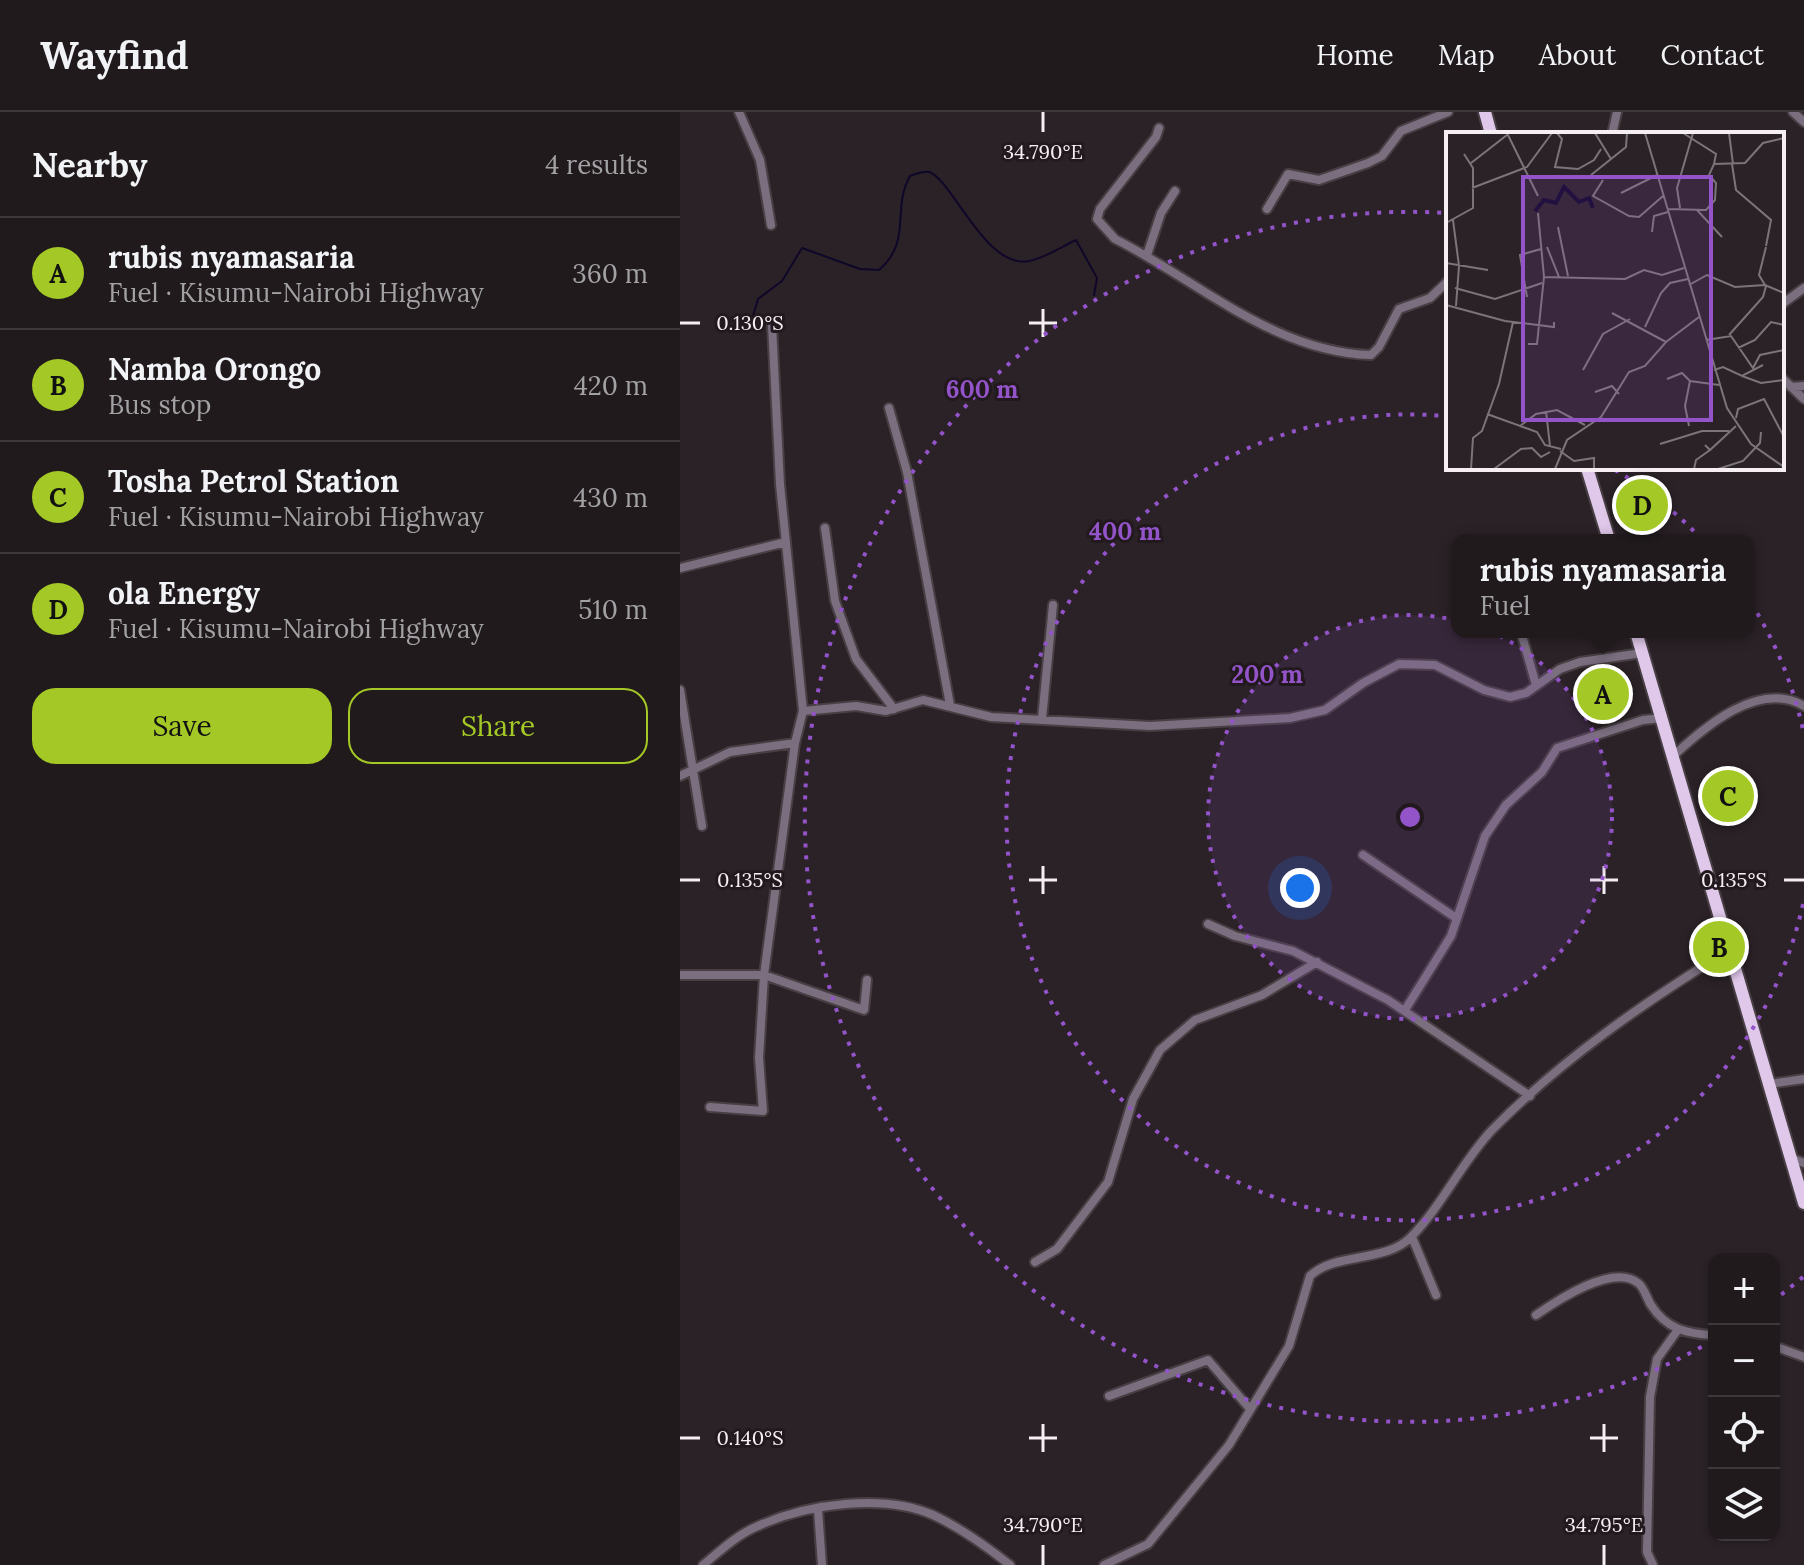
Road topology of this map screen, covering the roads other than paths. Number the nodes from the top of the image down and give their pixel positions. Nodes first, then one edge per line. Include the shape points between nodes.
1 (739, 112) edge
2 (1448, 112) edge
3 (1485, 112) edge
4 (1617, 112) edge
5 (1793, 112) edge
6 (1804, 122) edge
7 (1159, 128) dead end
8 (1490, 132) edge
9 (1612, 132) edge
10 (1175, 191) dead end
11 (1267, 209) dead end
12 (771, 225) dead end
13 (1147, 255) junction
14 (1446, 283) edge
15 (1804, 288) edge
16 (1784, 303) edge
17 (772, 325) dead end
18 (1784, 380) edge
19 (1804, 386) edge
20 (1791, 387) junction
21 (1804, 399) edge
22 (889, 408) dead end
23 (1588, 470) edge
24 (825, 528) dead end
25 (1607, 534) edge
26 (786, 542) junction
27 (680, 568) edge
28 (1053, 605) dead end
29 (1523, 638) edge
30 (1638, 638) edge
31 (1642, 653) junction
32 (1536, 685) junction
33 (680, 690) edge
34 (950, 705) junction
35 (1804, 706) edge
36 (894, 709) junction
37 (803, 711) junction
38 (1662, 718) junction
39 (1042, 719) junction
40 (795, 743) junction
41 (1672, 757) junction
42 (694, 768) junction
43 (680, 776) edge
44 (702, 826) dead end
45 (1363, 855) dead end
46 (1456, 918) junction
47 (1208, 924) dead end
48 (1729, 950) junction
49 (1317, 962) junction
50 (680, 975) edge
51 (764, 975) junction
52 (867, 980) dead end
53 (1405, 1010) junction
54 (1804, 1079) edge
55 (1769, 1084) junction
56 (1530, 1096) junction
57 (710, 1107) dead end
58 (1791, 1158) junction
59 (1804, 1163) edge
60 (1804, 1203) edge
61 (1412, 1237) junction
62 (1035, 1262) dead end
63 (1436, 1295) dead end
64 (1536, 1315) dead end
65 (1677, 1331) junction
66 (1708, 1334) edge
67 (1780, 1348) edge
68 (1804, 1357) edge
69 (1109, 1396) dead end
70 (1250, 1409) junction
71 (818, 1510) junction
72 (703, 1565) edge
73 (822, 1565) edge
74 (1010, 1565) edge
75 (1104, 1565) edge
76 (1653, 1565) edge

1 - 12 street via 760,160
2 - 11 street via 1401,131 1373,162 1319,180 1288,174
3 - 8 highway
4 - 9 street
5 - 6 street
7 - 13 street via 1097,216 1108,234
10 - 13 street via 1161,213
13 - 14 street via 1279,333 1365,355 1377,351 1403,305 1430,298
15 - 16 street
17 - 26 street
18 - 20 street
19 - 20 street
20 - 21 street
22 - 34 street via 907,472
23 - 25 highway
24 - 36 street via 835,601 856,659
26 - 27 street
26 - 37 street
28 - 39 street
29 - 32 street
30 - 31 highway
31 - 32 street via 1580,662
31 - 38 highway
32 - 39 street via 1519,696 1501,696 1452,671 1418,662 1385,670 1309,717 1167,726
33 - 42 street
34 - 36 street via 923,700
34 - 39 street via 991,717
35 - 41 street via 1777,699 1730,712
36 - 37 street via 837,706
37 - 40 street
38 - 41 highway
38 - 46 street via 1570,742 1552,753 1494,821
40 - 42 street via 730,752
40 - 51 street
41 - 48 highway
42 - 43 street
42 - 44 street
45 - 46 street
46 - 53 street via 1451,936
47 - 49 street
48 - 55 highway
48 - 56 street via 1583,1049
49 - 53 street
49 - 62 street via 1262,995 1195,1020 1160,1050 1133,1099 1108,1182 1057,1249
50 - 51 street
51 - 52 street via 862,1010 867,1006
51 - 57 street via 759,1058 763,1111
53 - 56 street
54 - 55 street
55 - 58 highway
56 - 61 street via 1491,1131
58 - 59 street
58 - 60 highway
61 - 63 street
61 - 70 street via 1310,1276 1289,1346
64 - 65 street via 1586,1285 1627,1279 1639,1283 1654,1310
65 - 66 street
65 - 76 street via 1657,1359 1650,1397 1647,1552
67 - 68 street
69 - 70 street via 1208,1360
70 - 75 street via 1216,1461 1148,1544
71 - 72 street via 756,1526
71 - 73 street
71 - 74 street via 862,1504 922,1512 981,1541

